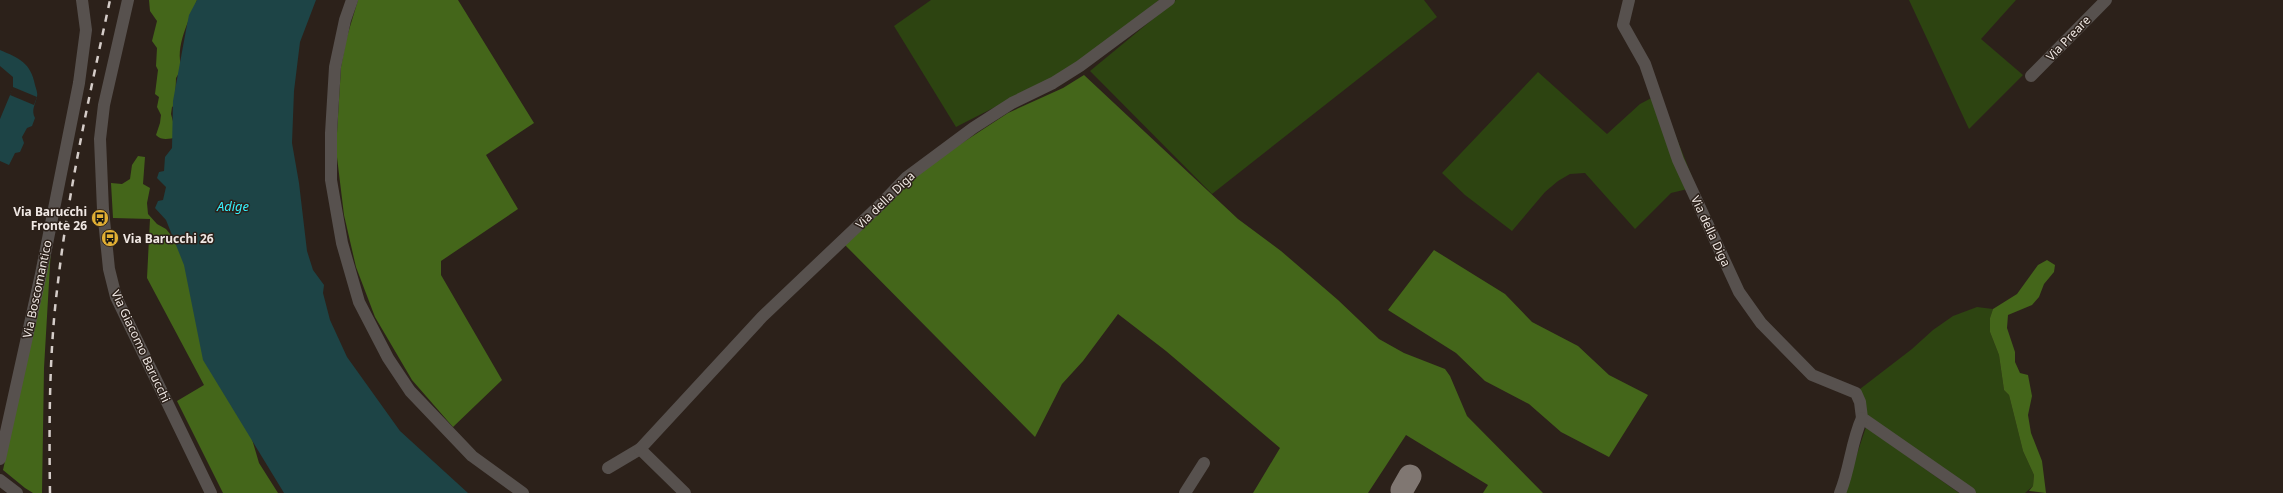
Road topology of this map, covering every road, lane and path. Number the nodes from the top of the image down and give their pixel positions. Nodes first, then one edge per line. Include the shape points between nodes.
1 (82, 0) edge
2 (128, 0) edge
3 (352, 0) edge
4 (1169, 0) edge
5 (1630, 0) edge
6 (2106, 0) edge
7 (2031, 76) dead end
8 (1862, 418) junction
9 (640, 449) junction
10 (0, 459) edge
11 (1204, 463) dead end
12 (608, 468) dead end
13 (0, 480) edge
14 (17, 493) edge
15 (211, 493) edge
16 (523, 493) edge
17 (685, 493) edge
18 (1185, 493) edge
19 (1840, 493) edge
20 (1970, 493) edge

1 - 10 street, Via Boscomantico via 86,30 79,83
2 - 15 street, Via Giacomo Barucchi via 104,105 100,139 109,269 116,297
3 - 16 street via 335,67 331,180 342,243 359,302 388,358 410,391 472,456
4 - 9 street, Via della Diga via 1080,66 1053,83 1012,103 973,128 907,177 762,317
5 - 8 street, Via della Diga via 1623,25 1645,64 1678,160 1739,292 1761,323 1812,375 1856,393
6 - 7 street, Via Preare
8 - 19 street via 1856,431
8 - 20 street
9 - 12 street, Via della Diga
9 - 17 street
11 - 18 street
13 - 14 street

